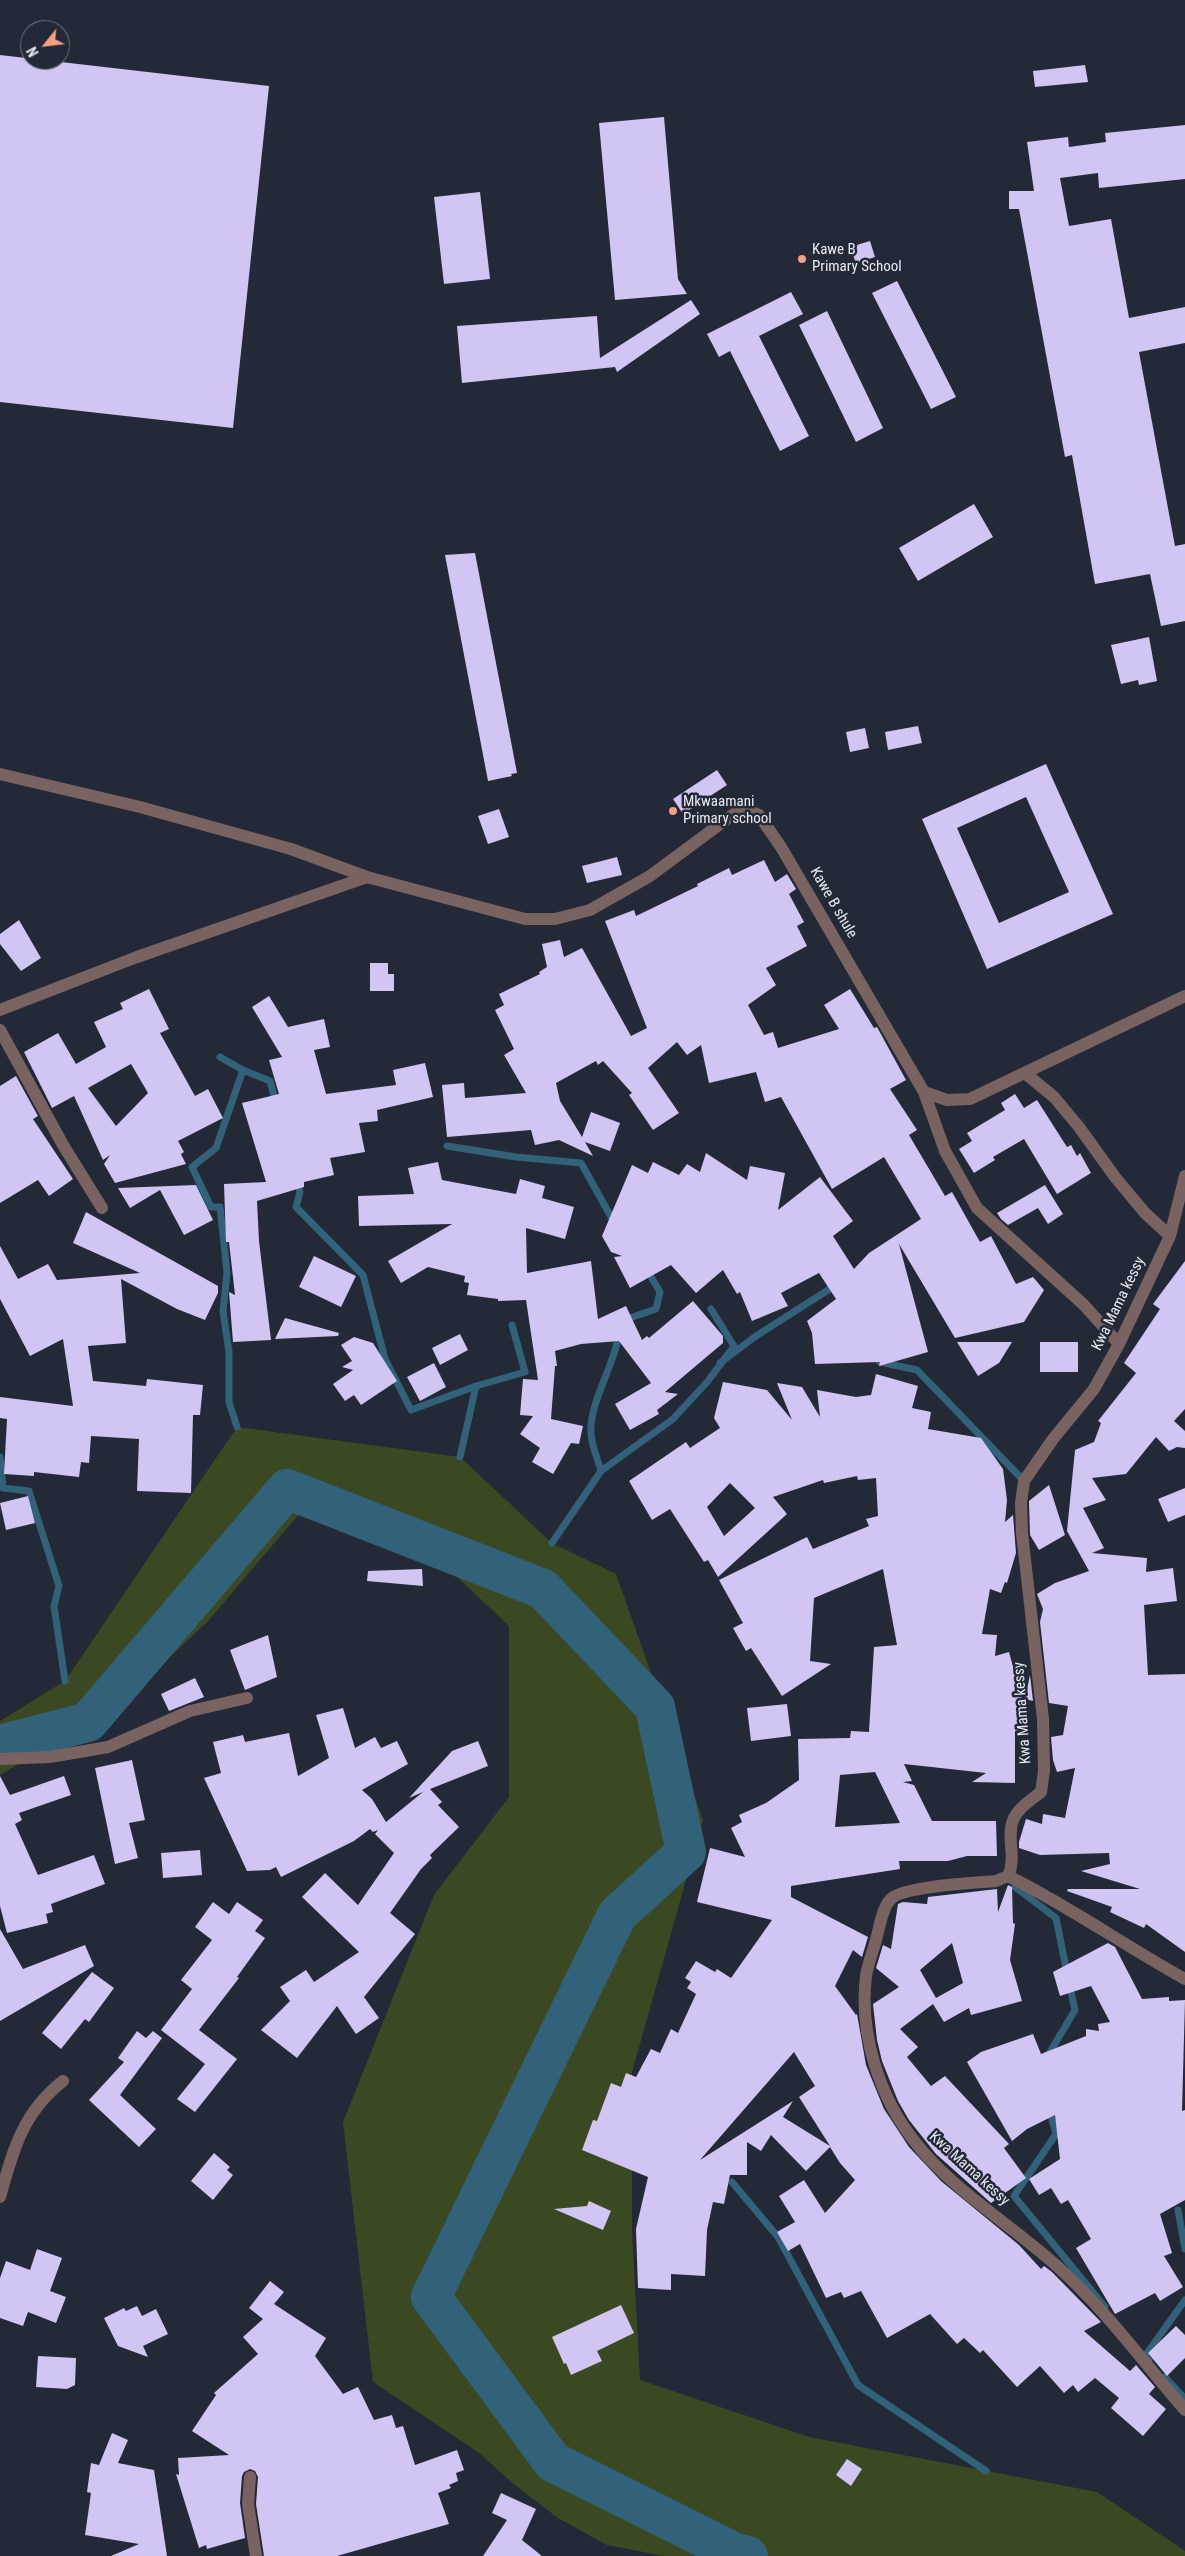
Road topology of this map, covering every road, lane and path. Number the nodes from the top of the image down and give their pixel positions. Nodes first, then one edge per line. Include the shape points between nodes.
1 (0, 774) edge
2 (367, 877) junction
3 (1185, 996) edge
4 (0, 1010) edge
5 (0, 1030) edge
6 (1026, 1074) junction
7 (924, 1092) junction
8 (1185, 1176) edge
9 (102, 1208) dead end
10 (1170, 1236) junction
11 (1119, 1344) junction
12 (247, 1698) dead end
13 (0, 1759) edge
14 (1008, 1876) junction
15 (1185, 1979) edge
16 (63, 2081) dead end
17 (0, 2197) edge
18 (1185, 2410) edge
19 (250, 2478) dead end
20 (256, 2556) edge

1 - 2 street, Kawe B shule via 140,807 282,846
2 - 4 street via 137,957
2 - 7 street, Kawe B shule via 525,918 555,919 590,910 650,876 735,813 748,810 759,815 782,847
3 - 6 street
5 - 9 street
6 - 7 street via 970,1099 948,1100
6 - 10 street via 1054,1097 1145,1213
7 - 11 street, Kawe B shule via 945,1151 977,1208 1084,1305
8 - 10 street, Kwa Mama kessy
10 - 11 street, Kwa Mama kessy
11 - 14 street, Kwa Mama kessy via 1094,1389 1024,1481 1022,1533 1043,1719 1044,1770 1041,1792 1021,1808 1013,1821 1013,1866
12 - 13 street via 190,1711 108,1747 50,1757
14 - 15 street via 1039,1891
14 - 18 street, Kwa Mama kessy via 919,1889 900,1894 889,1902 866,1976 868,2043 876,2070 903,2126 916,2143 950,2178 1057,2266 1101,2309
16 - 17 street via 46,2094 18,2136
19 - 20 street via 248,2504

